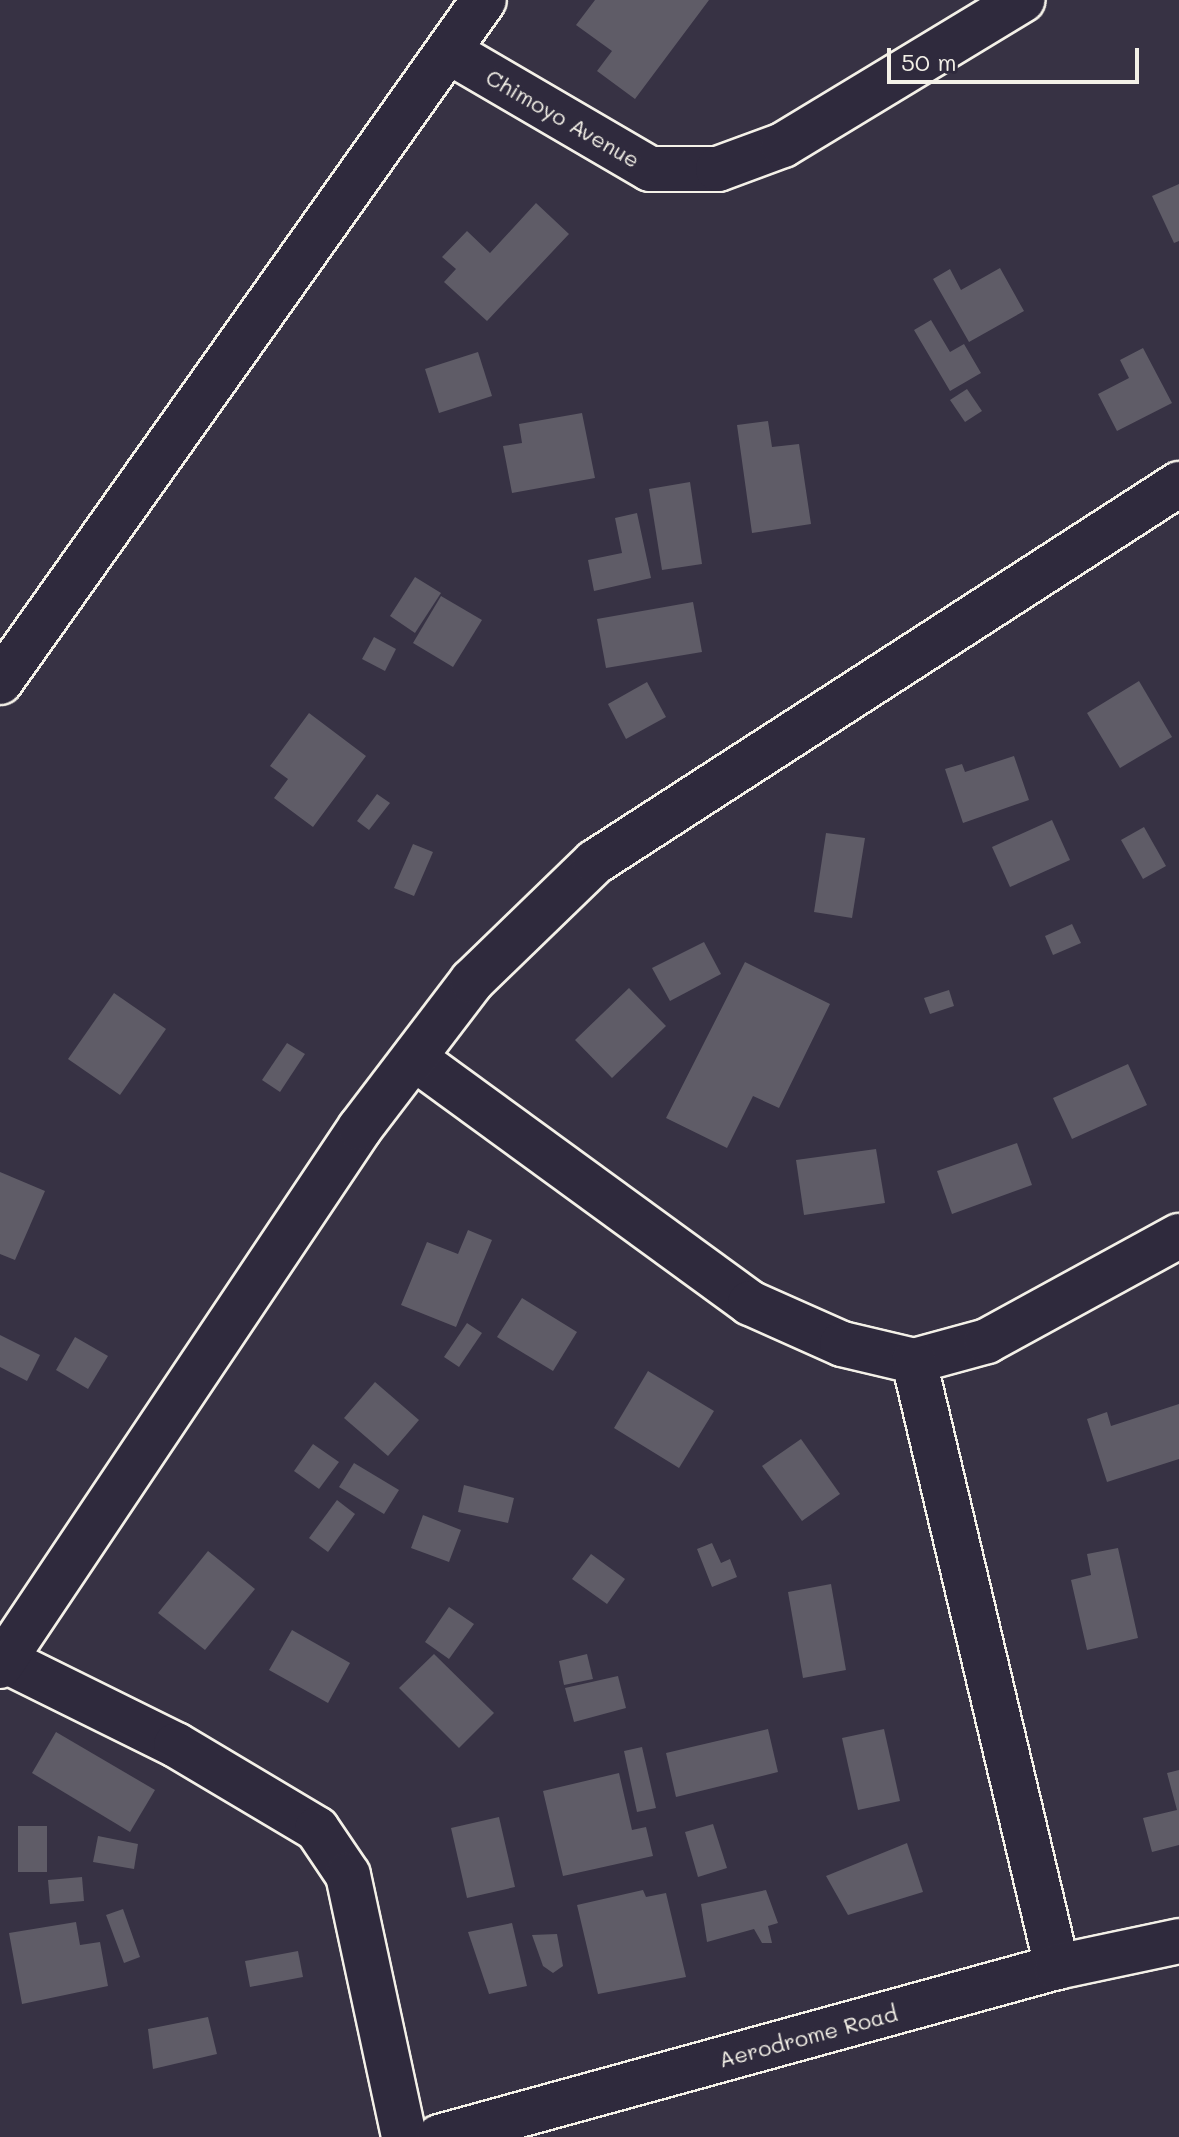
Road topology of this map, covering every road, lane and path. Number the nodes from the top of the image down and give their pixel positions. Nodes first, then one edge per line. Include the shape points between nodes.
1 (484, 0) edge
2 (1022, 0) edge
3 (448, 51) junction
4 (1179, 484) edge
5 (0, 682) edge
6 (414, 1058) junction
7 (1179, 1236) edge
8 (914, 1361) junction
9 (1, 1662) edge
10 (1179, 1941) edge
11 (1057, 1967) junction
12 (404, 2137) edge
13 (439, 2137) edge

1 - 3 street
2 - 3 street, Chimoyo Avenue via 783,145 718,169 650,169
3 - 5 street
4 - 6 street via 595,862 472,981
6 - 8 street via 750,1303 842,1344
6 - 9 street via 351,1141
7 - 8 street via 987,1341
8 - 11 street
9 - 12 street via 176,1745 317,1829 348,1875
10 - 11 street, Aerodrome Road
11 - 13 street, Aerodrome Road

